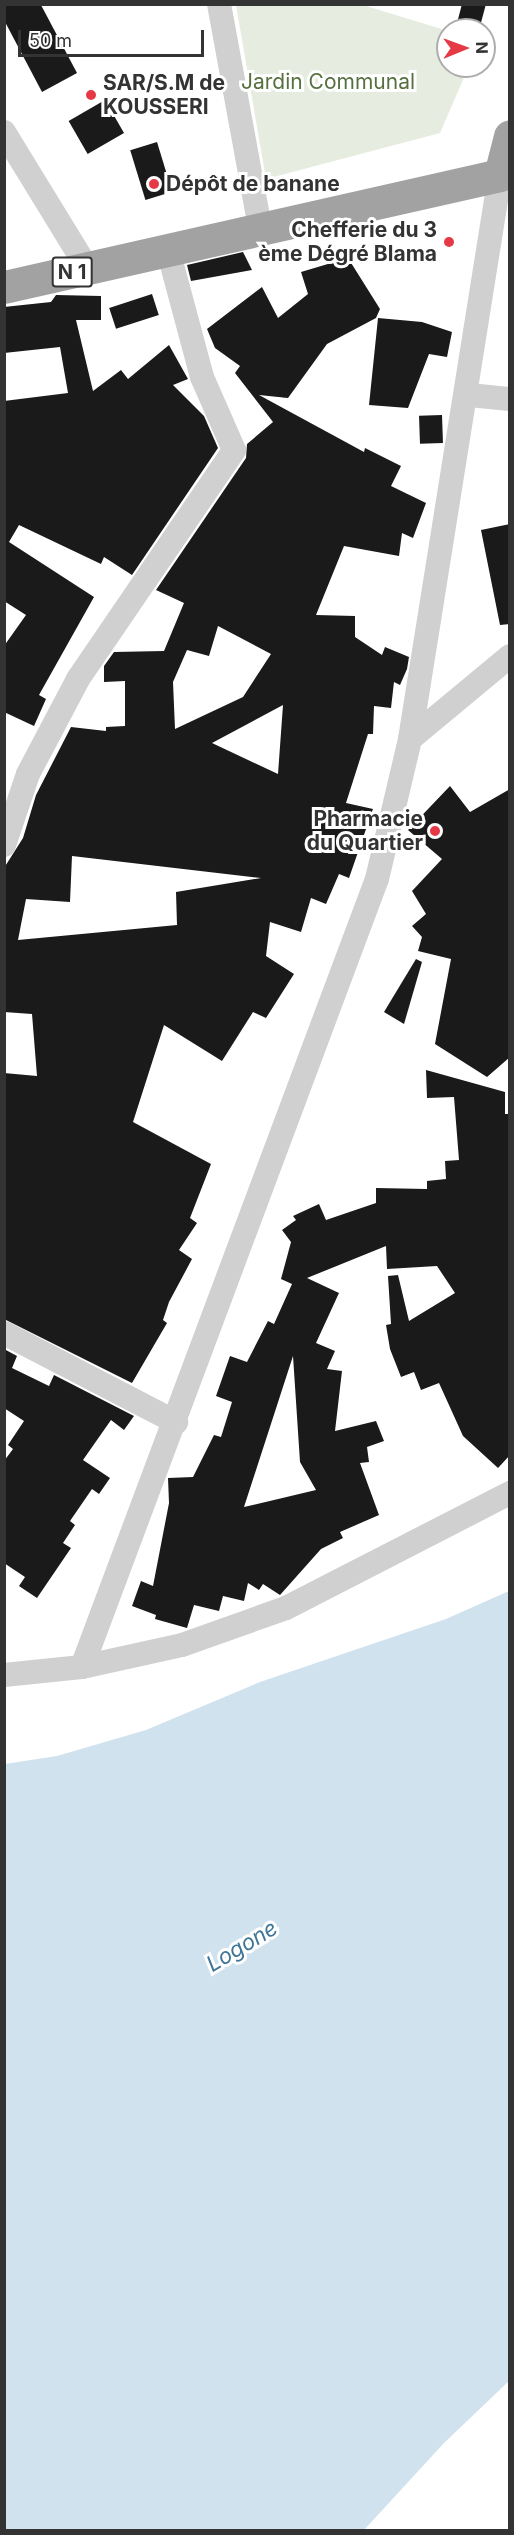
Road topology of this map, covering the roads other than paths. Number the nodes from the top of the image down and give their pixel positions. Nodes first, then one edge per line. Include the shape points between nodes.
1 (219, 4) edge
2 (4, 132) edge
3 (510, 136) edge
4 (505, 176) edge
5 (260, 228) junction
6 (157, 253) junction
7 (88, 269) junction
8 (4, 286) edge
9 (469, 395) junction
10 (510, 399) edge
11 (510, 656) edge
12 (410, 739) junction
13 (4, 845) edge
14 (4, 1333) edge
15 (176, 1422) junction
16 (510, 1493) edge
17 (82, 1667) junction
18 (4, 1675) edge

1 - 5 street
2 - 7 street
3 - 4 highway
4 - 5 highway, N 1
4 - 9 street
5 - 6 highway, N 1
6 - 7 highway, N 1
6 - 13 street via 202,377 234,450 78,679 28,774
7 - 8 highway, N 1
9 - 10 street
9 - 12 street
11 - 12 street
12 - 15 street via 377,879
14 - 15 street
15 - 17 street
16 - 17 street via 286,1608 182,1645
17 - 18 street

